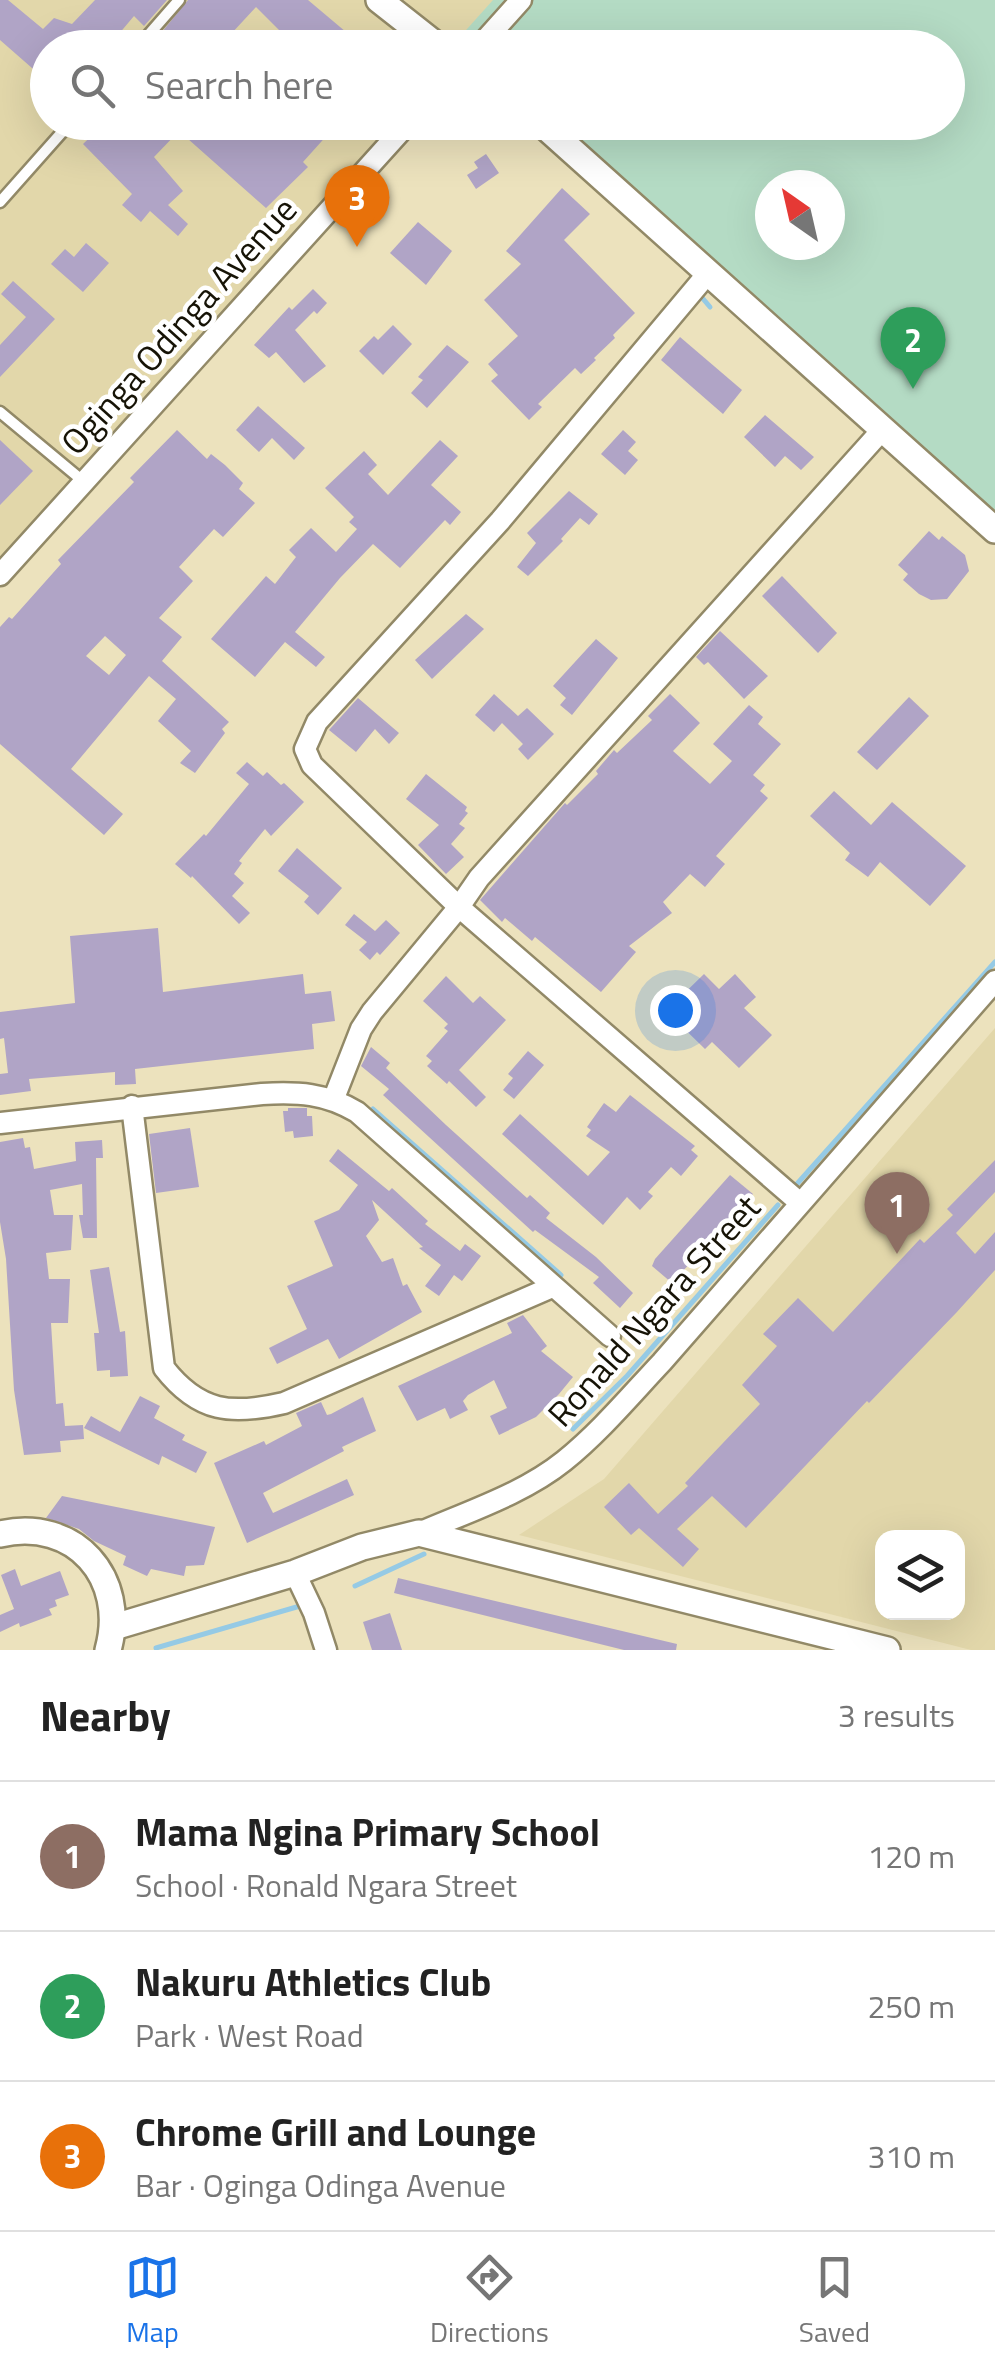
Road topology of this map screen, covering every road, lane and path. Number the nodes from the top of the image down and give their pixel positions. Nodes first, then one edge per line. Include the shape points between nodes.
1 (178, 0) edge
2 (379, 0) edge
3 (521, 0) edge
4 (152, 30) edge
5 (417, 30) edge
6 (494, 30) edge
7 (55, 140) edge
8 (393, 140) edge
9 (560, 140) edge
10 (0, 202) edge
11 (709, 272) junction
12 (0, 412) edge
13 (883, 429) junction
14 (83, 482) junction
15 (995, 530) edge
16 (0, 575) edge
17 (459, 907) junction
18 (995, 981) edge
19 (334, 1098) junction
20 (132, 1106) junction
21 (0, 1122) edge
22 (799, 1202) junction
23 (552, 1286) junction
24 (610, 1336) dead end
25 (419, 1533) junction
26 (0, 1534) edge
27 (295, 1572) junction
28 (111, 1639) edge
29 (326, 1650) edge
30 (887, 1650) edge

1 - 4 lane
2 - 5 street
3 - 6 street
7 - 10 lane
8 - 14 street, Oginga Odinga Avenue
9 - 11 street
11 - 13 street
11 - 17 street via 307,739 312,765
12 - 14 lane
13 - 15 street
13 - 17 street
14 - 16 street, Oginga Odinga Avenue
17 - 19 street via 372,1012
17 - 22 street
18 - 22 street, Ronald Ngara Street
19 - 20 street via 298,1092
19 - 23 street
20 - 21 street
20 - 23 street via 164,1368 192,1396 217,1409 284,1403
22 - 25 street, Ronald Ngara Street via 662,1362 562,1462
23 - 24 street
25 - 27 street, Ronald Ngara Street
25 - 30 street
26 - 28 street via 39,1532 86,1554 112,1601
27 - 28 street, Ronald Ngara Street
27 - 29 street

